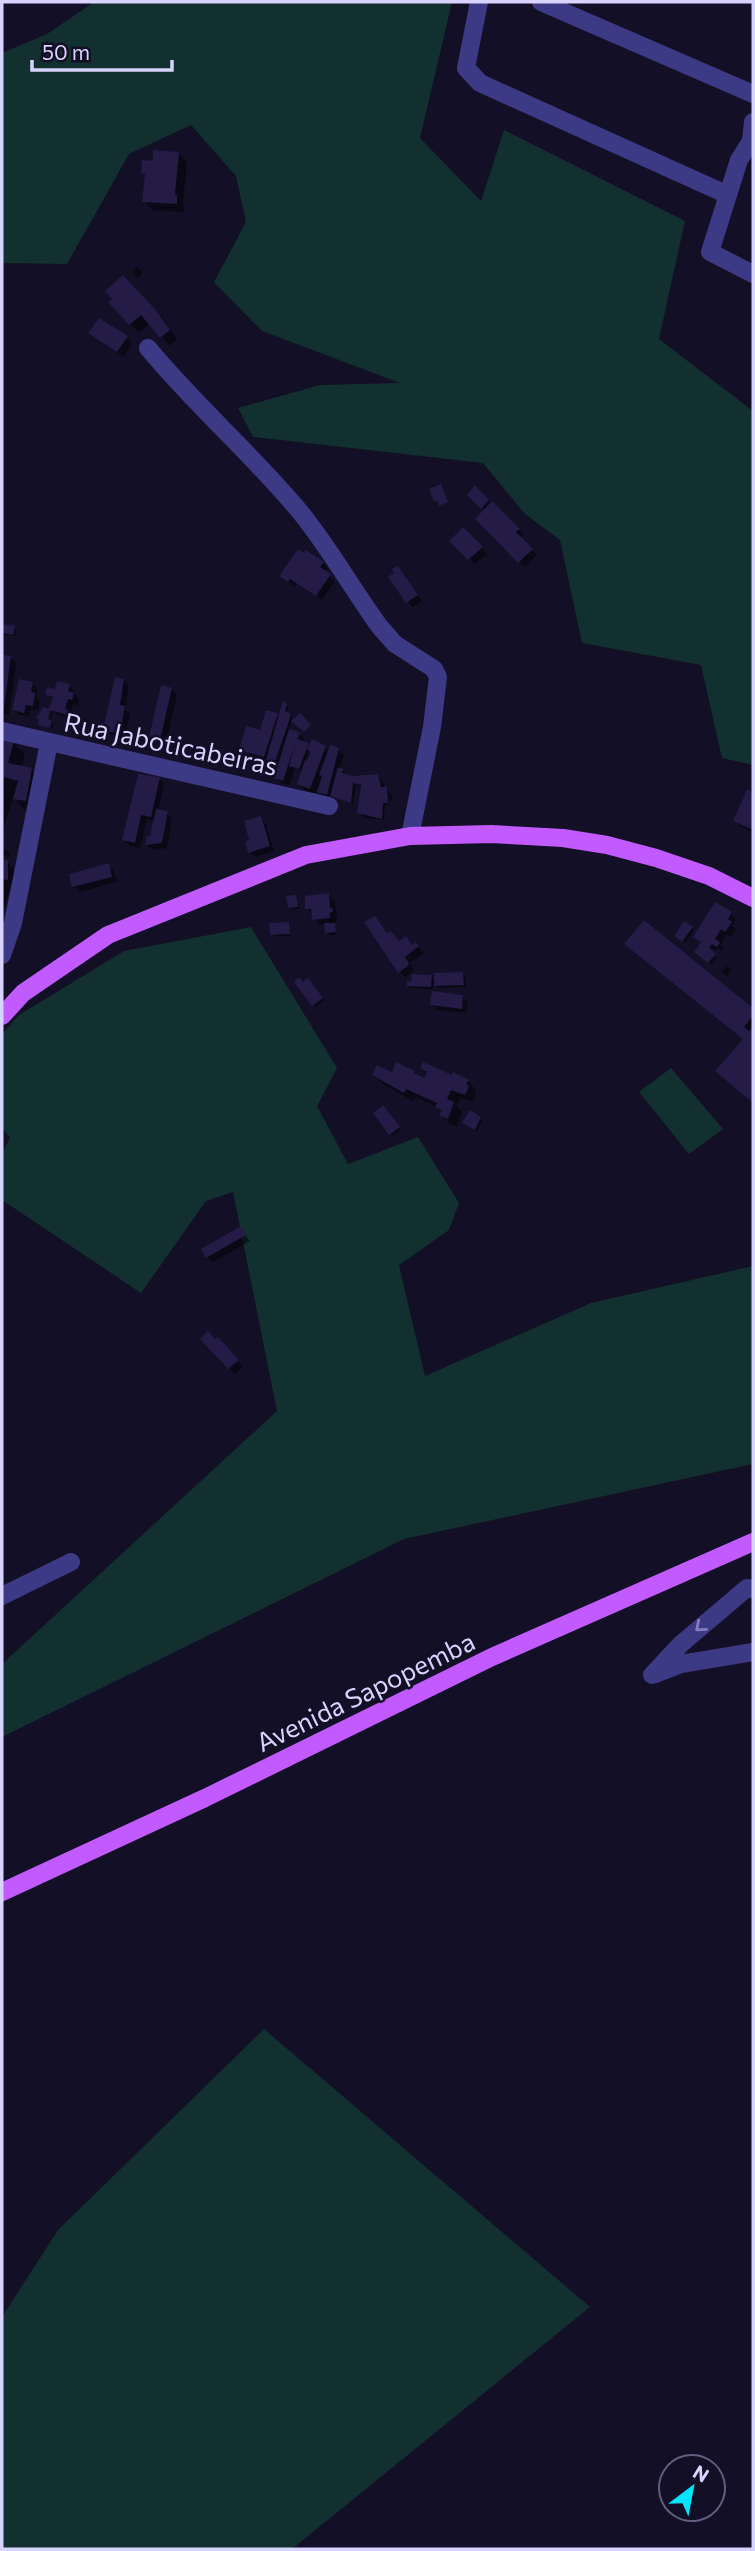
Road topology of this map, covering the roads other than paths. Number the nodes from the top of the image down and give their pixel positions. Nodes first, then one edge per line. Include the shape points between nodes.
1 (480, 2) edge
2 (541, 2) edge
3 (753, 94) edge
4 (753, 122) edge
5 (752, 141) edge
6 (728, 195) junction
7 (753, 274) edge
8 (148, 348) dead end
9 (2, 731) edge
10 (49, 743) junction
11 (329, 806) dead end
12 (410, 836) junction
13 (753, 898) edge
14 (2, 955) edge
15 (2, 1016) edge
16 (753, 1542) edge
17 (71, 1562) dead end
18 (753, 1589) edge
19 (2, 1595) edge
20 (753, 1652) edge
21 (2, 1892) edge

1 - 6 street via 466,68 480,83
2 - 3 street
4 - 5 street
5 - 6 street via 739,160
6 - 7 street via 710,253
8 - 12 street via 301,514 380,627 434,669 438,677 432,727
9 - 10 street, Rua Jaboticabeiras
10 - 11 street, Rua Jaboticabeiras
10 - 14 street via 13,923
12 - 13 main road via 491,834 607,845 709,876
12 - 15 main road via 306,855 107,935 23,993
16 - 21 main road, Avenida Sapopemba via 492,1657
17 - 19 street
18 -> 20 street via 747,1588 700,1626 652,1675 681,1664

